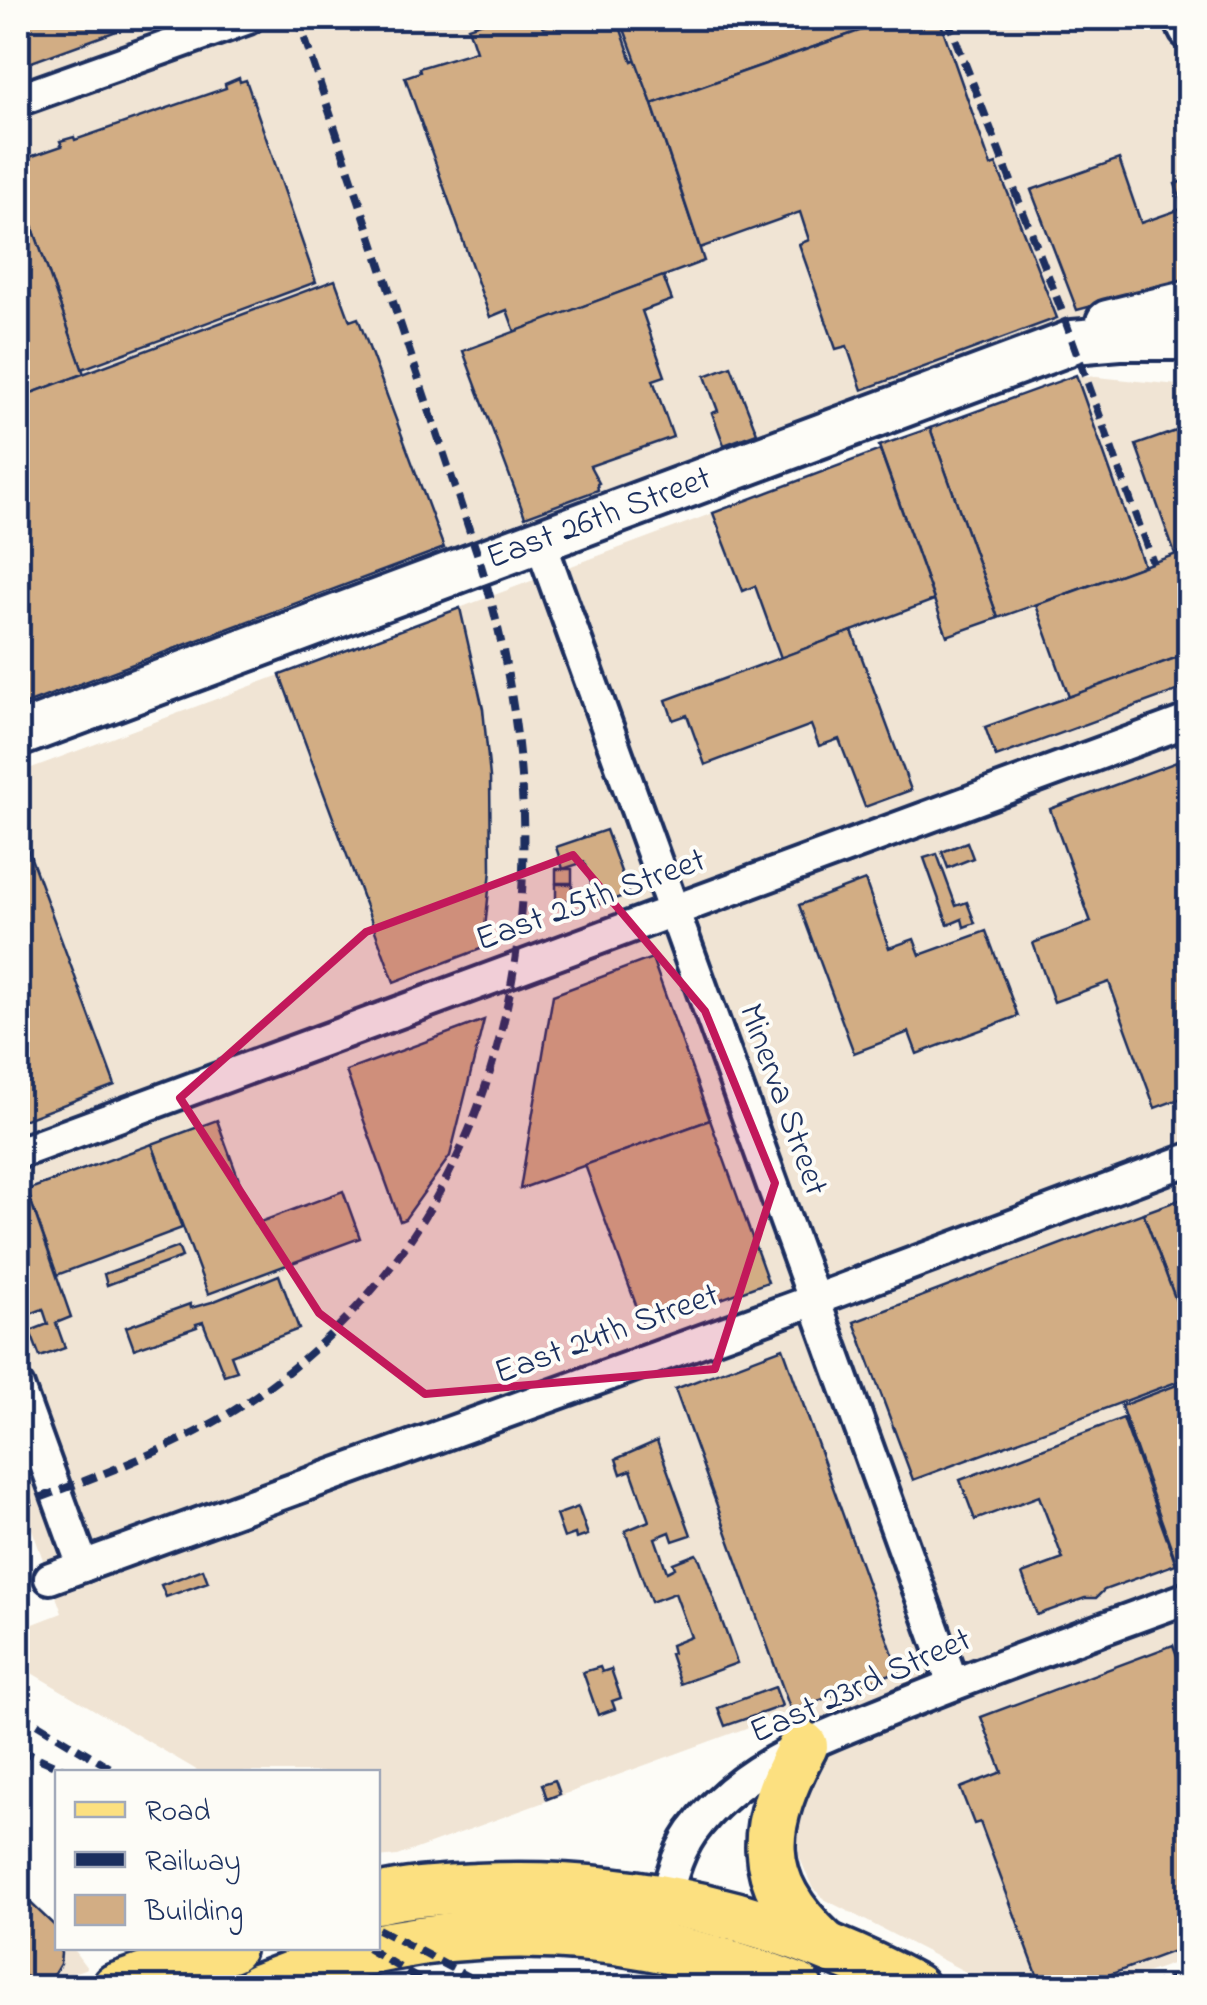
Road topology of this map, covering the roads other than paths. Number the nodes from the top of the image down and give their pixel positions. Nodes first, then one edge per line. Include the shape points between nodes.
1 (248, 18) edge
2 (1186, 18) edge
3 (1190, 28) edge
4 (18, 100) edge
5 (1190, 302) edge
6 (1190, 338) edge
7 (1030, 357) junction
8 (540, 541) junction
9 (1190, 720) edge
10 (18, 735) edge
11 (674, 911) junction
12 (18, 1153) edge
13 (1190, 1159) edge
14 (814, 1300) junction
15 (18, 1386) edge
16 (83, 1566) junction
17 (50, 1578) dead end
18 (1190, 1598) edge
19 (953, 1684) junction
20 (803, 1746) junction
21 (380, 1899) edge
22 (661, 1922) junction
23 (823, 1944) junction
24 (380, 1948) edge
25 (224, 1950) edge
26 (373, 1950) edge
27 (116, 1988) edge
28 (258, 1988) edge
29 (798, 1988) edge
30 (914, 1988) edge

1 - 4 street
2 - 3 street
5 - 7 street via 1106,323
6 - 7 street, East 26th Street via 1073,342
7 - 8 street, East 26th Street
8 - 10 street, East 26th Street
8 - 11 street, Minerva Street
9 - 11 street, East 25th Street
11 - 12 street, East 25th Street
11 - 14 street, Minerva Street
13 - 14 street, East 24th Street
14 - 16 street, East 24th Street
14 - 19 street, Minerva Street
15 - 16 street
16 - 17 street, East 24th Street
18 - 19 street, East 23rd Street
19 - 20 street, East 23rd Street
20 - 22 street, East 23rd Street via 732,1790 693,1832 678,1857
20 - 23 main road via 773,1812 770,1857 787,1902
21 - 22 main road via 544,1886
22 - 23 main road via 760,1922
22 - 24 main road
22 - 29 main road
23 - 30 main road
25 - 27 main road
26 - 28 main road

